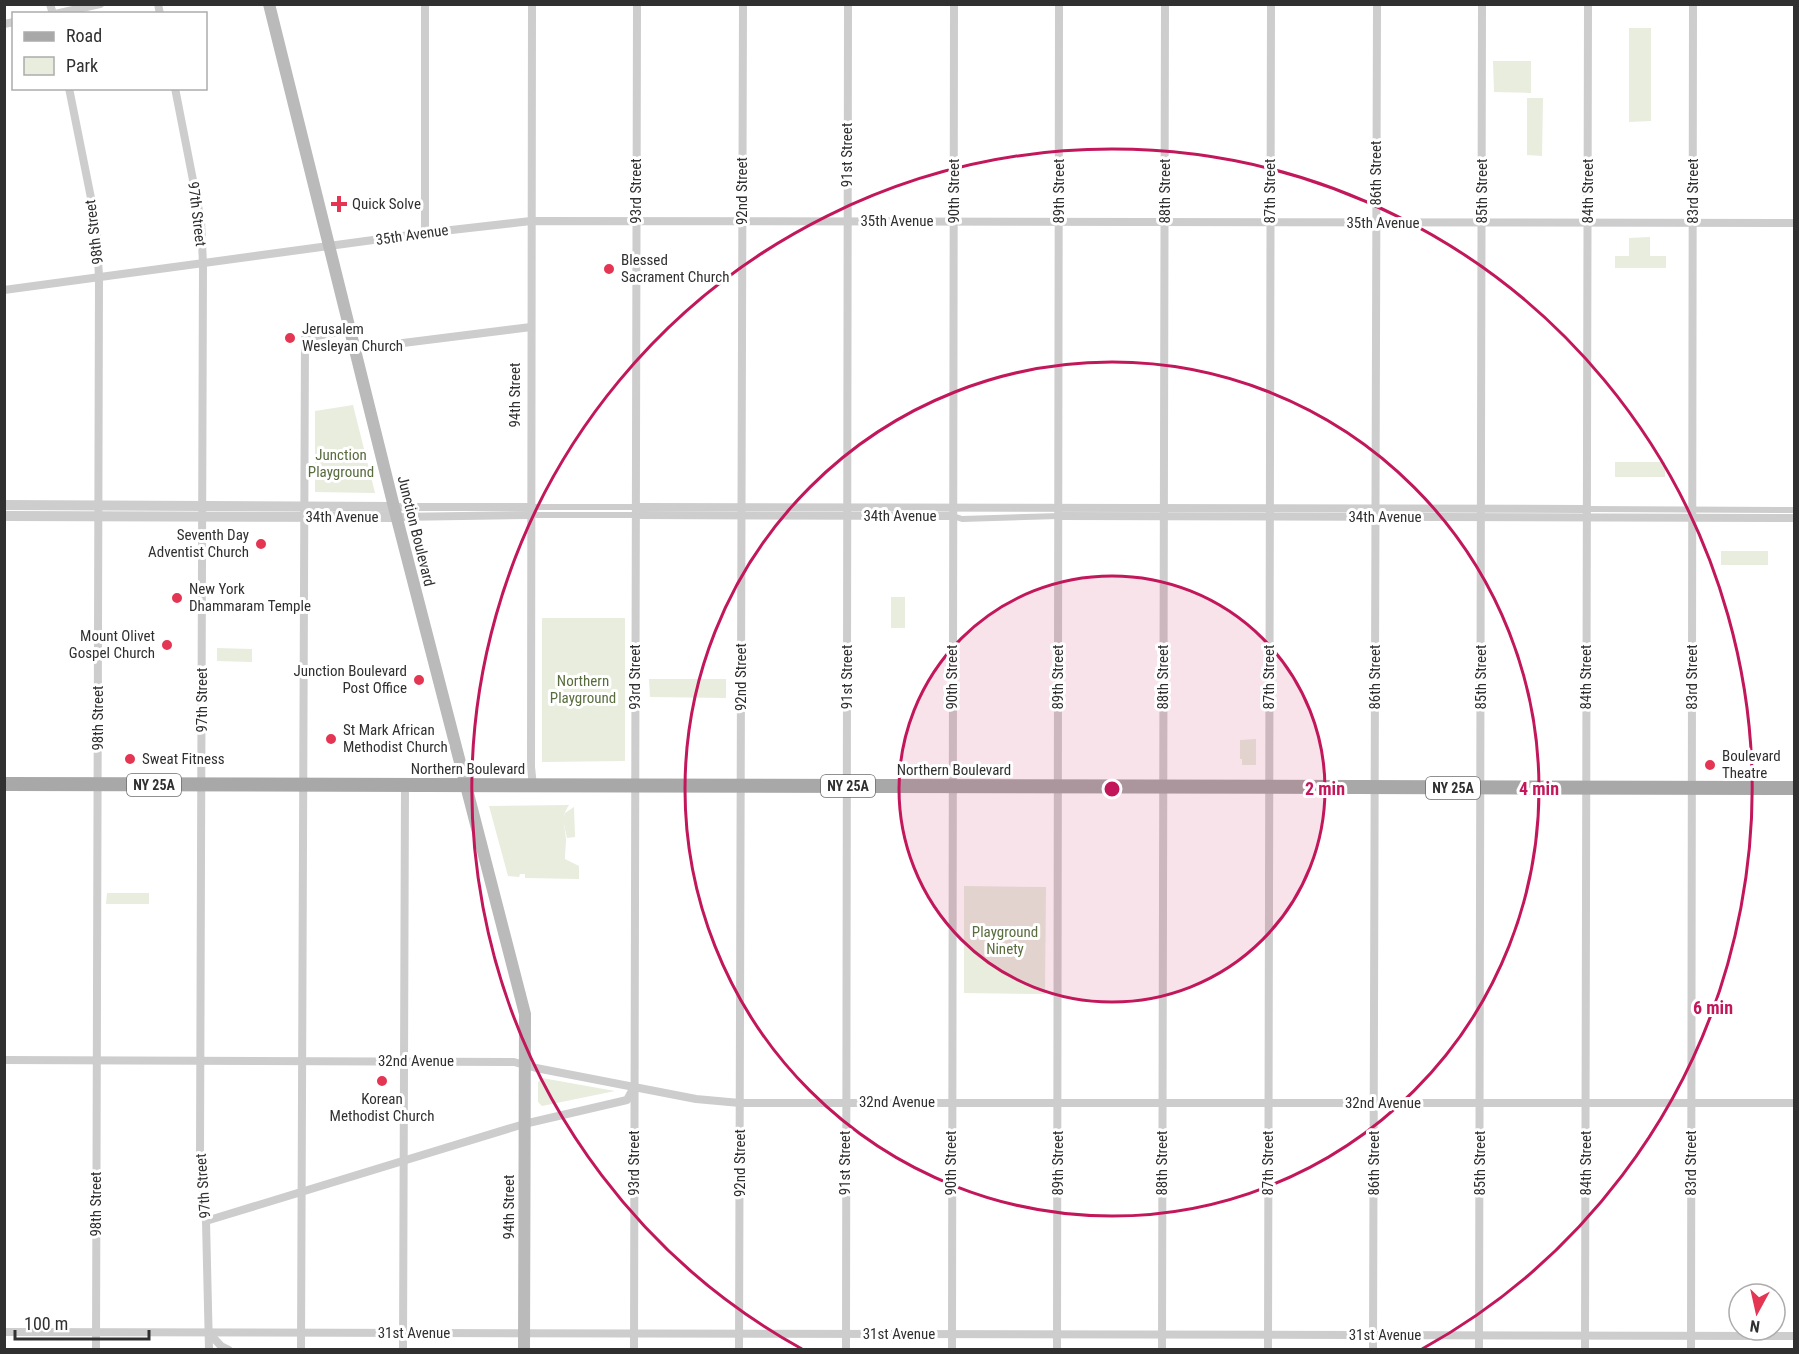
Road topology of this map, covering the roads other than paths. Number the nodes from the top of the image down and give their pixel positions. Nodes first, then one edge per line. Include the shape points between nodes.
1 (100, 4) edge
2 (269, 4) edge
3 (425, 4) edge
4 (531, 4) edge
5 (637, 4) edge
6 (743, 4) edge
7 (848, 4) edge
8 (954, 4) edge
9 (1059, 4) edge
10 (1165, 4) edge
11 (1271, 4) edge
12 (1377, 4) edge
13 (1482, 4) edge
14 (1588, 4) edge
15 (1694, 4) edge
16 (63, 12) edge
17 (69, 90) edge
18 (175, 90) edge
19 (636, 220) junction
20 (531, 221) junction
21 (742, 221) junction
22 (847, 221) junction
23 (954, 221) junction
24 (1059, 222) junction
25 (1165, 222) junction
26 (1376, 222) junction
27 (1270, 223) junction
28 (1482, 223) junction
29 (1587, 223) junction
30 (1693, 223) junction
31 (1794, 223) edge
32 (425, 233) junction
33 (330, 247) junction
34 (203, 264) junction
35 (99, 277) junction
36 (4, 290) edge
37 (531, 327) junction
38 (350, 330) junction
39 (355, 349) junction
40 (4, 505) edge
41 (1794, 510) edge
42 (98, 511) junction
43 (202, 511) junction
44 (530, 511) junction
45 (635, 511) junction
46 (303, 512) junction
47 (395, 512) junction
48 (741, 512) junction
49 (847, 512) junction
50 (953, 512) junction
51 (1059, 512) junction
52 (1164, 513) junction
53 (1269, 513) junction
54 (1375, 513) junction
55 (1481, 513) junction
56 (1587, 514) junction
57 (1692, 514) junction
58 (4, 516) edge
59 (1794, 518) edge
60 (4, 784) edge
61 (98, 784) junction
62 (201, 785) junction
63 (303, 785) junction
64 (405, 785) junction
65 (465, 785) junction
66 (533, 786) junction
67 (635, 786) junction
68 (740, 786) junction
69 (847, 786) junction
70 (952, 787) junction
71 (1058, 787) junction
72 (1164, 787) junction
73 (1269, 788) junction
74 (1375, 788) junction
75 (1481, 788) junction
76 (1587, 788) junction
77 (1692, 788) junction
78 (1794, 788) edge
79 (4, 1060) edge
80 (97, 1060) junction
81 (302, 1060) junction
82 (201, 1061) junction
83 (404, 1061) junction
84 (525, 1065) junction
85 (634, 1087) junction
86 (846, 1102) junction
87 (951, 1102) junction
88 (740, 1103) junction
89 (1058, 1103) junction
90 (1163, 1103) junction
91 (1268, 1103) junction
92 (1374, 1103) junction
93 (1480, 1103) junction
94 (1794, 1103) edge
95 (1586, 1104) junction
96 (1691, 1104) junction
97 (524, 1124) junction
98 (404, 1161) junction
99 (302, 1191) junction
100 (206, 1221) junction
101 (4, 1332) edge
102 (96, 1332) junction
103 (209, 1333) junction
104 (302, 1333) junction
105 (403, 1333) junction
106 (524, 1333) junction
107 (634, 1333) junction
108 (740, 1334) junction
109 (846, 1334) junction
110 (951, 1334) junction
111 (1057, 1334) junction
112 (1162, 1335) junction
113 (1268, 1335) junction
114 (1373, 1335) junction
115 (1479, 1335) junction
116 (1585, 1335) junction
117 (1690, 1336) junction
118 (1794, 1336) edge
119 (96, 1350) edge
120 (210, 1350) edge
121 (229, 1350) edge
122 (302, 1350) edge
123 (403, 1350) edge
124 (524, 1350) edge
125 (634, 1350) edge
126 (740, 1350) edge
127 (846, 1350) edge
128 (952, 1350) edge
129 (1057, 1350) edge
130 (1162, 1350) edge
131 (1268, 1350) edge
132 (1374, 1350) edge
133 (1479, 1350) edge
134 (1585, 1350) edge
135 (1691, 1350) edge

1 - 16 street
2 - 33 main road, Junction Boulevard
3 - 32 street
4 - 20 street, 94th Street
5 - 19 street, 93rd Street
6 - 21 street, 92nd Street
7 - 22 street, 91st Street
8 - 23 street, 90th Street
9 - 24 street, 89th Street
10 - 25 street, 88th Street
11 - 27 street, 87th Street
12 - 26 street, 86th Street
13 - 28 street, 85th Street
14 - 29 street, 84th Street
15 - 30 street, 83rd Street
17 - 35 street, 98th Street via 96,223
18 - 34 street, 97th Street via 201,221
19 - 20 street, 35th Avenue
19 - 21 street, 35th Avenue
19 - 45 street, 93rd Street
20 - 32 street, 35th Avenue
20 - 37 street, 94th Street
21 - 22 street, 35th Avenue
21 - 48 street, 92nd Street
22 - 23 street, 35th Avenue
22 - 49 street, 91st Street
23 - 24 street, 35th Avenue
23 - 50 street, 90th Street
24 - 25 street, 35th Avenue
24 - 51 street, 89th Street
25 - 27 street, 35th Avenue
25 - 52 street, 88th Street
26 - 27 street, 35th Avenue
26 - 28 street, 35th Avenue
26 - 54 street, 86th Street
27 - 53 street, 87th Street
28 - 29 street, 35th Avenue
28 - 55 street, 85th Street
29 - 30 street, 35th Avenue
29 - 56 street, 84th Street
30 - 31 street, 35th Avenue
30 - 57 street, 83rd Street
32 - 33 street, 35th Avenue
33 - 34 street, 35th Avenue
33 - 38 main road, Junction Boulevard
34 - 35 street, 35th Avenue
34 - 43 street, 97th Street
35 - 36 street, 35th Avenue
35 - 42 street, 98th Street
37 - 39 street
37 - 44 street, 94th Street
38 - 39 main road, Junction Boulevard
38 - 46 street via 305,338
39 - 47 main road, Junction Boulevard
40 - 42 street, 34th Avenue
41 - 57 street, 34th Avenue
42 - 43 street, 34th Avenue
42 - 58 street, 34th Avenue
42 - 61 street, 98th Street
43 - 46 street, 34th Avenue
43 - 62 street, 97th Street
44 - 45 street, 34th Avenue
44 - 47 street, 34th Avenue
44 - 66 street, 94th Street
45 - 48 street, 34th Avenue
45 - 67 street, 93rd Street
46 - 47 street, 34th Avenue
46 - 63 street
47 - 65 main road, Junction Boulevard
48 - 49 street, 34th Avenue
48 - 68 street, 92nd Street
49 - 50 street, 34th Avenue
49 - 69 street, 91st Street
50 - 51 street, 34th Avenue
50 - 70 street, 90th Street
51 - 52 street, 34th Avenue
51 - 71 street, 89th Street
52 - 53 street, 34th Avenue
52 - 72 street, 88th Street
53 - 54 street, 34th Avenue
53 - 73 street, 87th Street
54 - 55 street, 34th Avenue
54 - 74 street, 86th Street
55 - 56 street, 34th Avenue
55 - 75 street, 85th Street
56 - 57 street, 34th Avenue
56 - 76 street, 84th Street
57 - 59 street, 34th Avenue
57 - 77 street, 83rd Street
60 - 61 main road, Northern Boulevard / NY 25A
61 - 62 main road, Northern Boulevard / NY 25A
61 - 80 street, 98th Street
62 - 63 main road, Northern Boulevard / NY 25A
62 - 82 street, 97th Street
63 - 64 main road, Northern Boulevard / NY 25A
63 - 81 street
64 - 65 main road, Northern Boulevard / NY 25A
64 - 83 street
65 - 66 main road, Northern Boulevard / NY 25A
65 - 84 main road, Junction Boulevard via 525,1014
66 - 67 main road, Northern Boulevard / NY 25A
67 - 68 main road, Northern Boulevard / NY 25A
67 - 85 street, 93rd Street
68 - 69 main road, Northern Boulevard / NY 25A
68 - 88 street, 92nd Street
69 - 70 main road, Northern Boulevard / NY 25A
69 - 86 street, 91st Street
70 - 71 main road, Northern Boulevard / NY 25A
70 - 87 street, 90th Street
71 - 72 main road, Northern Boulevard / NY 25A
71 - 89 street, 89th Street
72 - 73 main road, Northern Boulevard / NY 25A
72 - 90 street, 88th Street
73 - 74 main road, Northern Boulevard / NY 25A
73 - 91 street, 87th Street
74 - 75 main road, Northern Boulevard / NY 25A
74 - 92 street, 86th Street
75 - 76 main road, Northern Boulevard / NY 25A
75 - 93 street, 85th Street
76 - 77 main road, Northern Boulevard / NY 25A
76 - 95 street, 84th Street
77 - 78 main road, Northern Boulevard / NY 25A
77 - 96 street, 83rd Street
79 - 80 street, 32nd Avenue
80 - 82 street, 32nd Avenue
80 - 102 street, 98th Street
81 - 82 street, 32nd Avenue
81 - 83 street, 32nd Avenue
81 - 99 street
82 - 100 street, 97th Street via 200,1155
83 - 84 street, 32nd Avenue via 472,1060
83 - 98 street
84 - 85 street, 32nd Avenue
84 - 97 main road, 94th Street
85 - 88 street, 32nd Avenue via 696,1100
85 - 97 street via 627,1100
85 - 107 street, 93rd Street
86 - 87 street, 32nd Avenue
86 - 88 street, 32nd Avenue
86 - 109 street, 91st Street
87 - 89 street, 32nd Avenue
87 - 110 street, 90th Street
88 - 108 street, 92nd Street
89 - 90 street, 32nd Avenue
89 - 111 street, 89th Street
90 - 91 street, 32nd Avenue
90 - 112 street, 88th Street
91 - 92 street, 32nd Avenue
91 - 113 street, 87th Street
92 - 93 street, 32nd Avenue
92 - 114 street, 86th Street
93 - 95 street, 32nd Avenue
93 - 115 street, 85th Street
94 - 96 street, 32nd Avenue
95 - 96 street, 32nd Avenue
95 - 116 street, 84th Street
96 - 117 street, 83rd Street
97 - 98 street
97 - 106 main road, 94th Street
98 - 99 street
98 - 105 street
99 - 100 street
99 - 104 street
100 - 103 street, 97th Street
101 - 102 street, 31st Avenue
102 - 103 street, 31st Avenue
102 - 119 street, 98th Street
103 - 104 street, 31st Avenue
103 - 120 street, 97th Street
103 - 121 street
104 - 105 street, 31st Avenue
104 - 122 street
105 - 106 street, 31st Avenue
105 - 123 street
106 - 107 street, 31st Avenue
106 - 124 main road, 94th Street
107 - 108 street, 31st Avenue
107 - 125 street, 93rd Street
108 - 109 street, 31st Avenue
108 - 126 street, 92nd Street
109 - 110 street, 31st Avenue
109 - 127 street, 91st Street
110 - 111 street, 31st Avenue
110 - 128 street, 90th Street
111 - 112 street, 31st Avenue
111 - 129 street, 89th Street
112 - 113 street, 31st Avenue
112 - 130 street, 88th Street
113 - 114 street, 31st Avenue
113 - 131 street, 87th Street
114 - 115 street, 31st Avenue
114 - 132 street, 86th Street
115 - 116 street, 31st Avenue
115 - 133 street, 85th Street
116 - 117 street, 31st Avenue
116 - 134 street, 84th Street
117 - 118 street, 31st Avenue
117 - 135 street, 83rd Street

